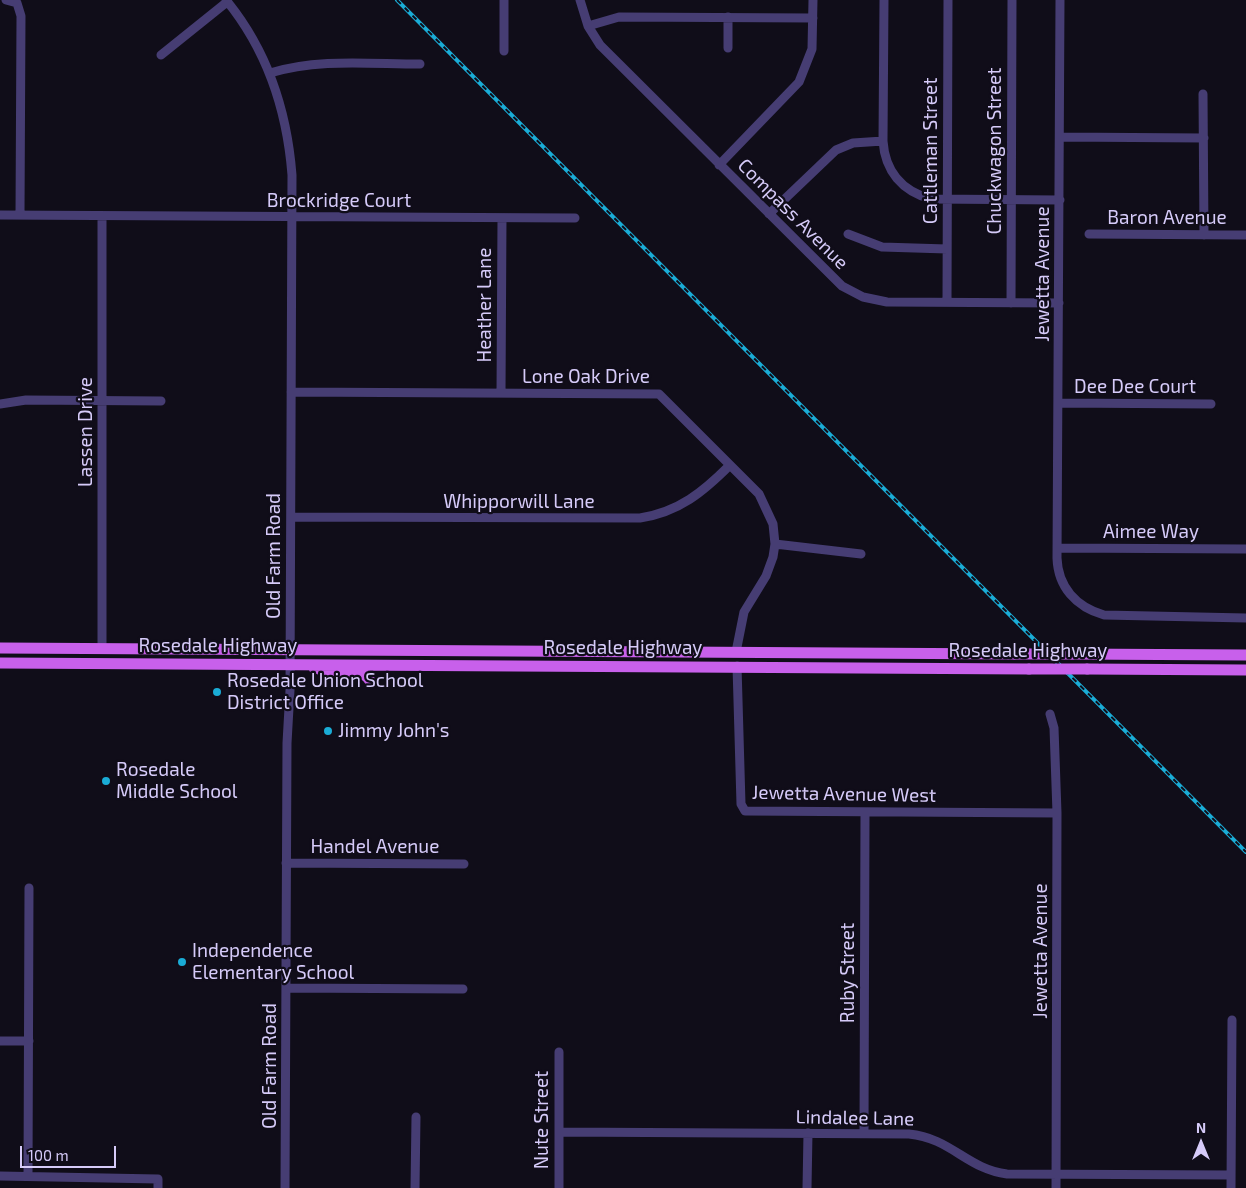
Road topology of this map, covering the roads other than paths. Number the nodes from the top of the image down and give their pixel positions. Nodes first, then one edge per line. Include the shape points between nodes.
1 (6, 0) edge
2 (504, 0) edge
3 (580, 0) edge
4 (813, 0) edge
5 (884, 0) edge
6 (948, 0) edge
7 (1012, 0) edge
8 (1060, 0) edge
9 (227, 1) edge
10 (728, 18) junction
11 (813, 18) junction
12 (588, 26) junction
13 (728, 48) dead end
14 (504, 51) dead end
15 (161, 55) dead end
16 (420, 64) dead end
17 (270, 73) junction
18 (1203, 94) dead end
19 (1060, 137) junction
20 (1204, 138) junction
21 (883, 141) junction
22 (719, 165) junction
23 (947, 200) junction
24 (1011, 200) junction
25 (1060, 200) junction
26 (20, 214) junction
27 (769, 214) junction
28 (0, 215) edge
29 (102, 216) junction
30 (292, 217) junction
31 (502, 218) junction
32 (575, 218) dead end
33 (848, 234) dead end
34 (1089, 234) dead end
35 (1204, 234) junction
36 (1246, 235) edge
37 (947, 250) junction
38 (947, 302) junction
39 (1011, 303) junction
40 (1059, 303) junction
41 (291, 392) junction
42 (501, 393) junction
43 (102, 401) junction
44 (160, 401) dead end
45 (1059, 403) junction
46 (0, 404) edge
47 (1211, 404) dead end
48 (730, 465) junction
49 (291, 517) junction
50 (775, 544) junction
51 (1057, 548) junction
52 (1246, 549) edge
53 (860, 554) dead end
54 (1246, 618) edge
55 (0, 648) edge
56 (102, 649) junction
57 (168, 650) junction
58 (290, 650) junction
59 (530, 651) junction
60 (736, 652) junction
61 (896, 654) junction
62 (1246, 655) edge
63 (0, 663) edge
64 (92, 663) junction
65 (1246, 663) edge
66 (290, 664) junction
67 (307, 664) junction
68 (427, 665) junction
69 (639, 666) junction
70 (737, 666) junction
71 (1174, 670) junction
72 (1246, 670) edge
73 (370, 681) dead end
74 (1050, 714) dead end
75 (865, 812) junction
76 (1057, 813) junction
77 (286, 863) junction
78 (464, 864) dead end
79 (29, 888) dead end
80 (286, 988) junction
81 (463, 989) dead end
82 (1232, 1020) dead end
83 (0, 1041) edge
84 (29, 1041) junction
85 (559, 1052) dead end
86 (416, 1117) dead end
87 (559, 1132) junction
88 (808, 1133) junction
89 (864, 1134) junction
90 (1056, 1174) junction
91 (1232, 1175) junction
92 (0, 1176) edge
93 (28, 1176) junction
94 (158, 1184) edge
95 (286, 1188) edge
96 (415, 1188) edge
97 (558, 1188) edge
98 (807, 1188) edge
99 (1056, 1188) edge
100 (1232, 1188) edge

1 - 26 street via 17,3 21,16
2 - 14 street
3 - 12 street, Compass Avenue
4 - 11 street
5 - 21 street
6 - 23 street, Cattleman Street
7 - 24 street, Chuckwagon Street
8 - 19 street, Jewetta Avenue
9 - 15 street
9 - 17 street, Old Farm Road
10 - 11 street
10 - 12 street via 620,17
10 - 13 street
11 - 22 street via 812,49 799,82
12 - 22 street, Compass Avenue via 600,45
16 - 17 street via 311,64
17 - 30 street, Old Farm Road via 287,134 292,175
18 - 20 street
19 - 20 street
19 - 25 street, Jewetta Avenue
20 - 35 street
21 - 23 street via 891,170 904,186 921,196
21 - 27 street via 853,143 836,150
22 - 27 street, Compass Avenue
23 - 24 street
23 - 37 street, Cattleman Street
24 - 25 street
24 - 39 street, Chuckwagon Street
25 - 40 street, Jewetta Avenue
26 - 28 street, Brockridge Court
26 - 29 street, Brockridge Court
27 - 38 street, Compass Avenue via 834,279 852,292 886,302
29 - 30 street, Brockridge Court
29 - 43 street, Lassen Drive
30 - 31 street, Brockridge Court
30 - 41 street, Old Farm Road
31 - 32 street, Brockridge Court
31 - 42 street, Heather Lane
33 - 37 street via 882,247
34 - 35 street, Baron Avenue
35 - 36 street, Baron Avenue
37 - 38 street, Cattleman Street
38 - 39 street, Compass Avenue
39 - 40 street, Compass Avenue
40 - 45 street, Jewetta Avenue
41 - 42 street, Lone Oak Drive
41 - 49 street, Old Farm Road
42 - 48 street, Lone Oak Drive via 659,394
43 - 44 street
43 - 46 street via 26,400
43 - 56 street, Lassen Drive
45 - 47 street, Dee Dee Court
45 - 51 street, Jewetta Avenue
48 - 49 street, Whipporwill Lane via 705,490 683,505 640,518
48 - 50 street, Lone Oak Drive via 765,503 773,524
49 - 58 street, Old Farm Road
50 - 53 street
50 - 60 street, Lone Oak Drive via 770,567 744,612
51 - 52 street, Aimee Way
51 - 54 street, Jewetta Avenue via 1057,566 1065,589 1076,601 1095,612 1116,616
55 - 56 main road, Rosedale Highway
56 - 57 main road, Rosedale Highway
57 - 58 main road, Rosedale Highway
57 - 64 main road via 103,656
58 - 59 main road, Rosedale Highway
58 - 66 street, Old Farm Road
59 - 60 main road, Rosedale Highway
59 - 68 main road via 510,657 437,659
60 - 61 main road, Rosedale Highway
60 - 69 main road via 725,661 658,661
61 - 62 main road, Rosedale Highway, bridge
61 - 70 main road via 863,659 748,659
63 - 64 main road, Rosedale Highway
64 - 66 main road, Rosedale Highway
65 - 71 main road via 1194,664
66 - 67 main road, Rosedale Highway
66 - 77 street, Old Farm Road
67 - 68 main road, Rosedale Highway
67 - 73 main road via 329,673 362,673
68 - 69 main road, Rosedale Highway
69 - 70 main road, Rosedale Highway
70 - 71 main road, Rosedale Highway, bridge
70 - 75 street, Jewetta Avenue West via 741,804 745,811
71 - 72 main road, Rosedale Highway
74 - 76 street, Jewetta Avenue via 1054,728
75 - 76 street, Jewetta Avenue West
75 - 89 street, Ruby Street
76 - 90 street, Jewetta Avenue
77 - 78 street, Handel Avenue
77 - 80 street, Old Farm Road
79 - 84 street
80 - 81 street
80 - 95 street, Old Farm Road
82 - 91 street
83 - 84 street
84 - 93 street
85 - 87 street, Nute Street
86 - 96 street
87 - 88 street, Lindalee Lane
87 - 97 street, Nute Street
88 - 89 street, Lindalee Lane
88 - 98 street
89 - 90 street, Lindalee Lane via 909,1134 932,1138 977,1166 998,1173
90 - 91 street, Lindalee Lane
90 - 99 street, Jewetta Avenue
91 - 100 street
92 - 93 street
93 - 94 street

